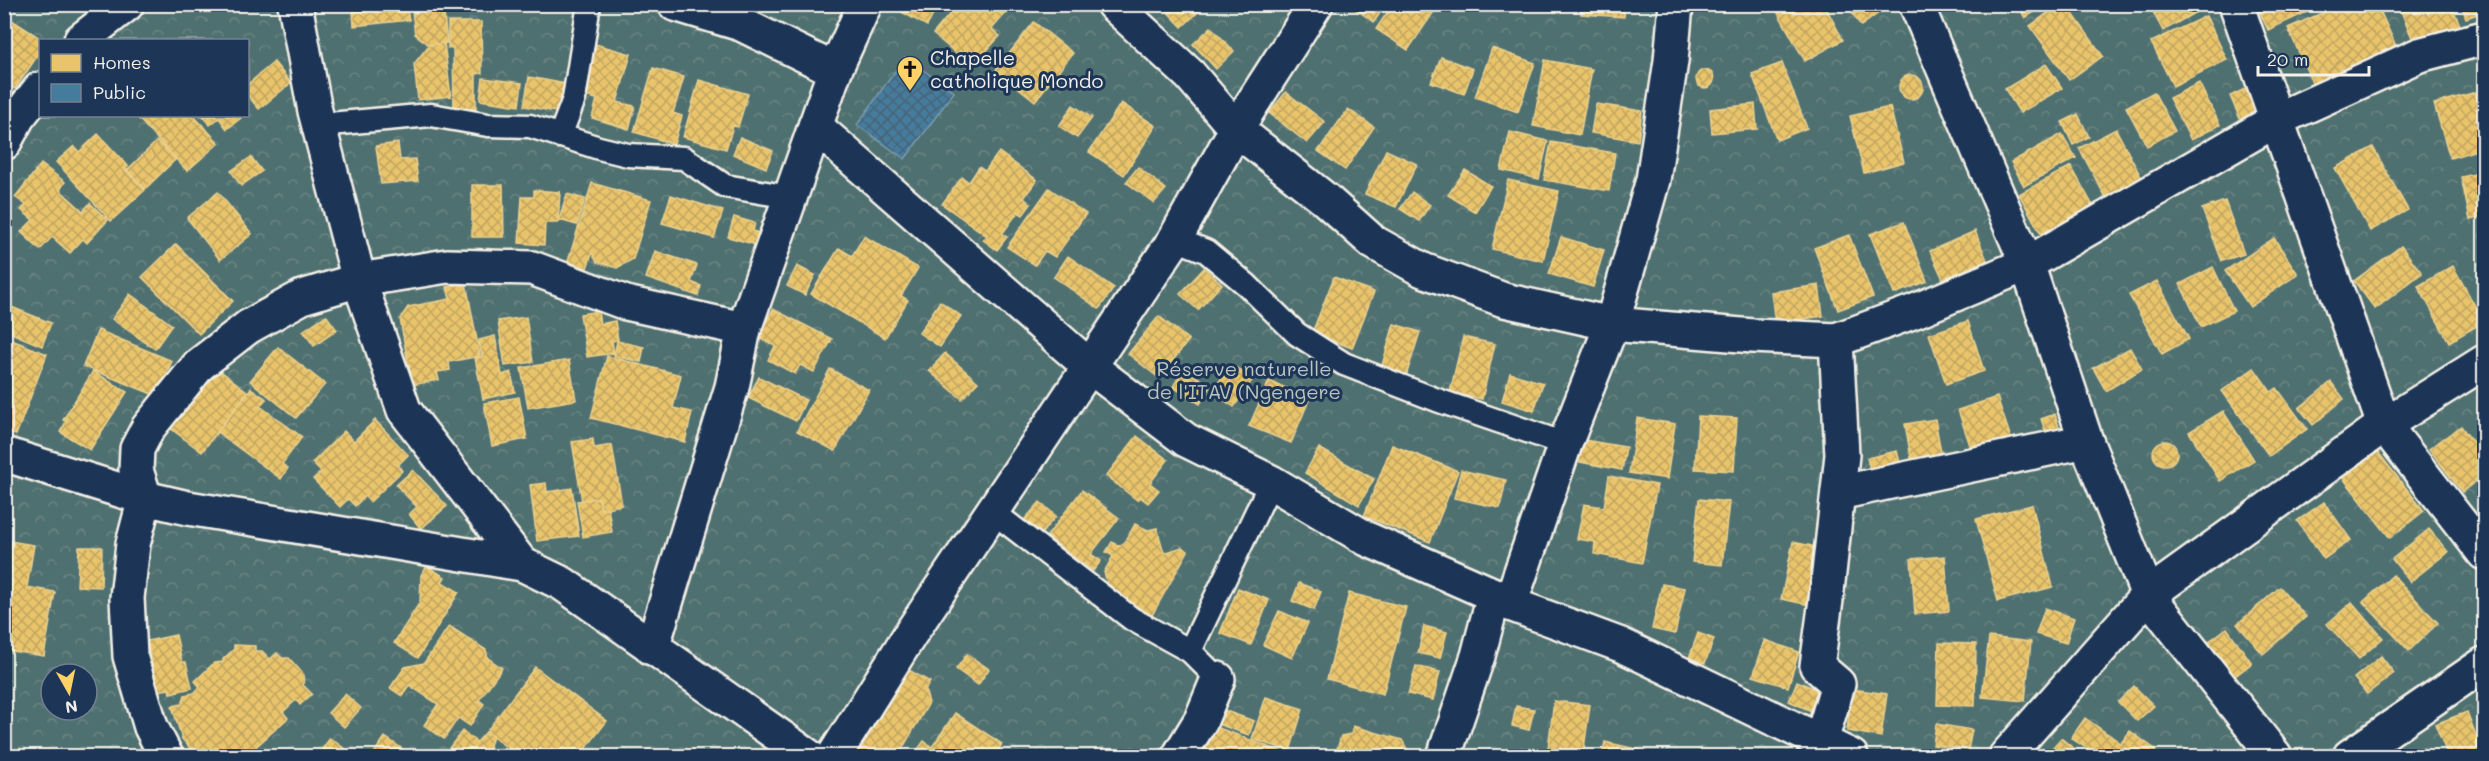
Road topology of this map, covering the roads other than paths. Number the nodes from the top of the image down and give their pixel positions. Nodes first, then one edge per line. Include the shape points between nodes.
1 (127, 4) edge
2 (295, 4) edge
3 (589, 4) edge
4 (675, 4) edge
5 (866, 4) edge
6 (1113, 4) edge
7 (1316, 4) edge
8 (1676, 4) edge
9 (1916, 4) edge
10 (2236, 4) edge
11 (2484, 38) edge
12 (82, 39) edge
13 (836, 70) junction
14 (39, 90) edge
15 (2278, 119) junction
16 (318, 125) junction
17 (815, 126) junction
18 (1236, 129) junction
19 (560, 136) junction
20 (4, 143) edge
21 (790, 197) junction
22 (1175, 239) junction
23 (2027, 264) junction
24 (359, 280) junction
25 (1612, 324) junction
26 (744, 329) junction
27 (1836, 340) junction
28 (2484, 362) edge
29 (1089, 366) junction
30 (2384, 425) junction
31 (2085, 441) junction
32 (1565, 444) junction
33 (4, 454) edge
34 (1271, 482) junction
35 (1838, 493) junction
36 (145, 498) junction
37 (993, 512) junction
38 (2484, 553) edge
39 (522, 564) junction
40 (2148, 595) junction
41 (1502, 600) junction
42 (652, 648) junction
43 (1190, 651) junction
44 (2484, 664) edge
45 (1218, 679) joint
46 (1821, 741) junction
47 (166, 756) edge
48 (808, 756) edge
49 (834, 756) edge
50 (1179, 756) edge
51 (1444, 756) edge
52 (1851, 756) edge
53 (2006, 756) edge
54 (2275, 756) edge
55 (2350, 756) edge

1 - 12 street
2 - 16 street
3 - 19 lane via 574,99
4 - 13 street via 741,24
5 - 13 street
6 - 18 street via 1190,75
7 - 18 street
8 - 25 street via 1653,180
9 - 23 street
10 - 15 street
11 - 15 street via 2419,55
13 - 17 street
14 - 20 street
15 - 23 street
15 - 30 street
16 - 19 lane via 431,115 488,125 530,126
16 - 24 street
17 - 21 street
17 - 29 street
18 - 22 street
18 - 25 street via 1373,242 1423,270 1504,300
19 - 21 lane via 628,155 684,158 725,186
21 - 26 street
22 - 29 street
22 - 32 lane via 1206,251 1298,334 1344,364
23 - 27 street
23 - 31 street
24 - 26 street via 447,266 532,268 626,303
24 - 36 street via 302,297 248,327 199,365 148,428 137,449 136,470
24 - 39 street via 405,410
25 - 27 street
25 - 32 street
26 - 42 street via 732,387
27 - 35 street via 1842,455
28 - 30 street
29 - 34 street via 1186,440
29 - 37 street
30 - 38 street
30 - 40 street
31 - 35 street
31 - 40 street
32 - 41 street
33 - 36 street
34 - 41 street via 1367,539
34 - 43 lane
35 - 46 street via 1817,666 1838,684
36 - 39 street
36 - 47 street via 133,544 127,598 130,656 151,727
37 - 43 lane via 1132,619
37 - 49 street
39 - 42 street via 563,584
40 - 53 street
40 - 54 street
41 - 46 street via 1621,645
41 - 51 street
42 - 48 street
43 - 45 lane
44 - 55 street
45 - 50 street via 1201,720
46 - 52 street

